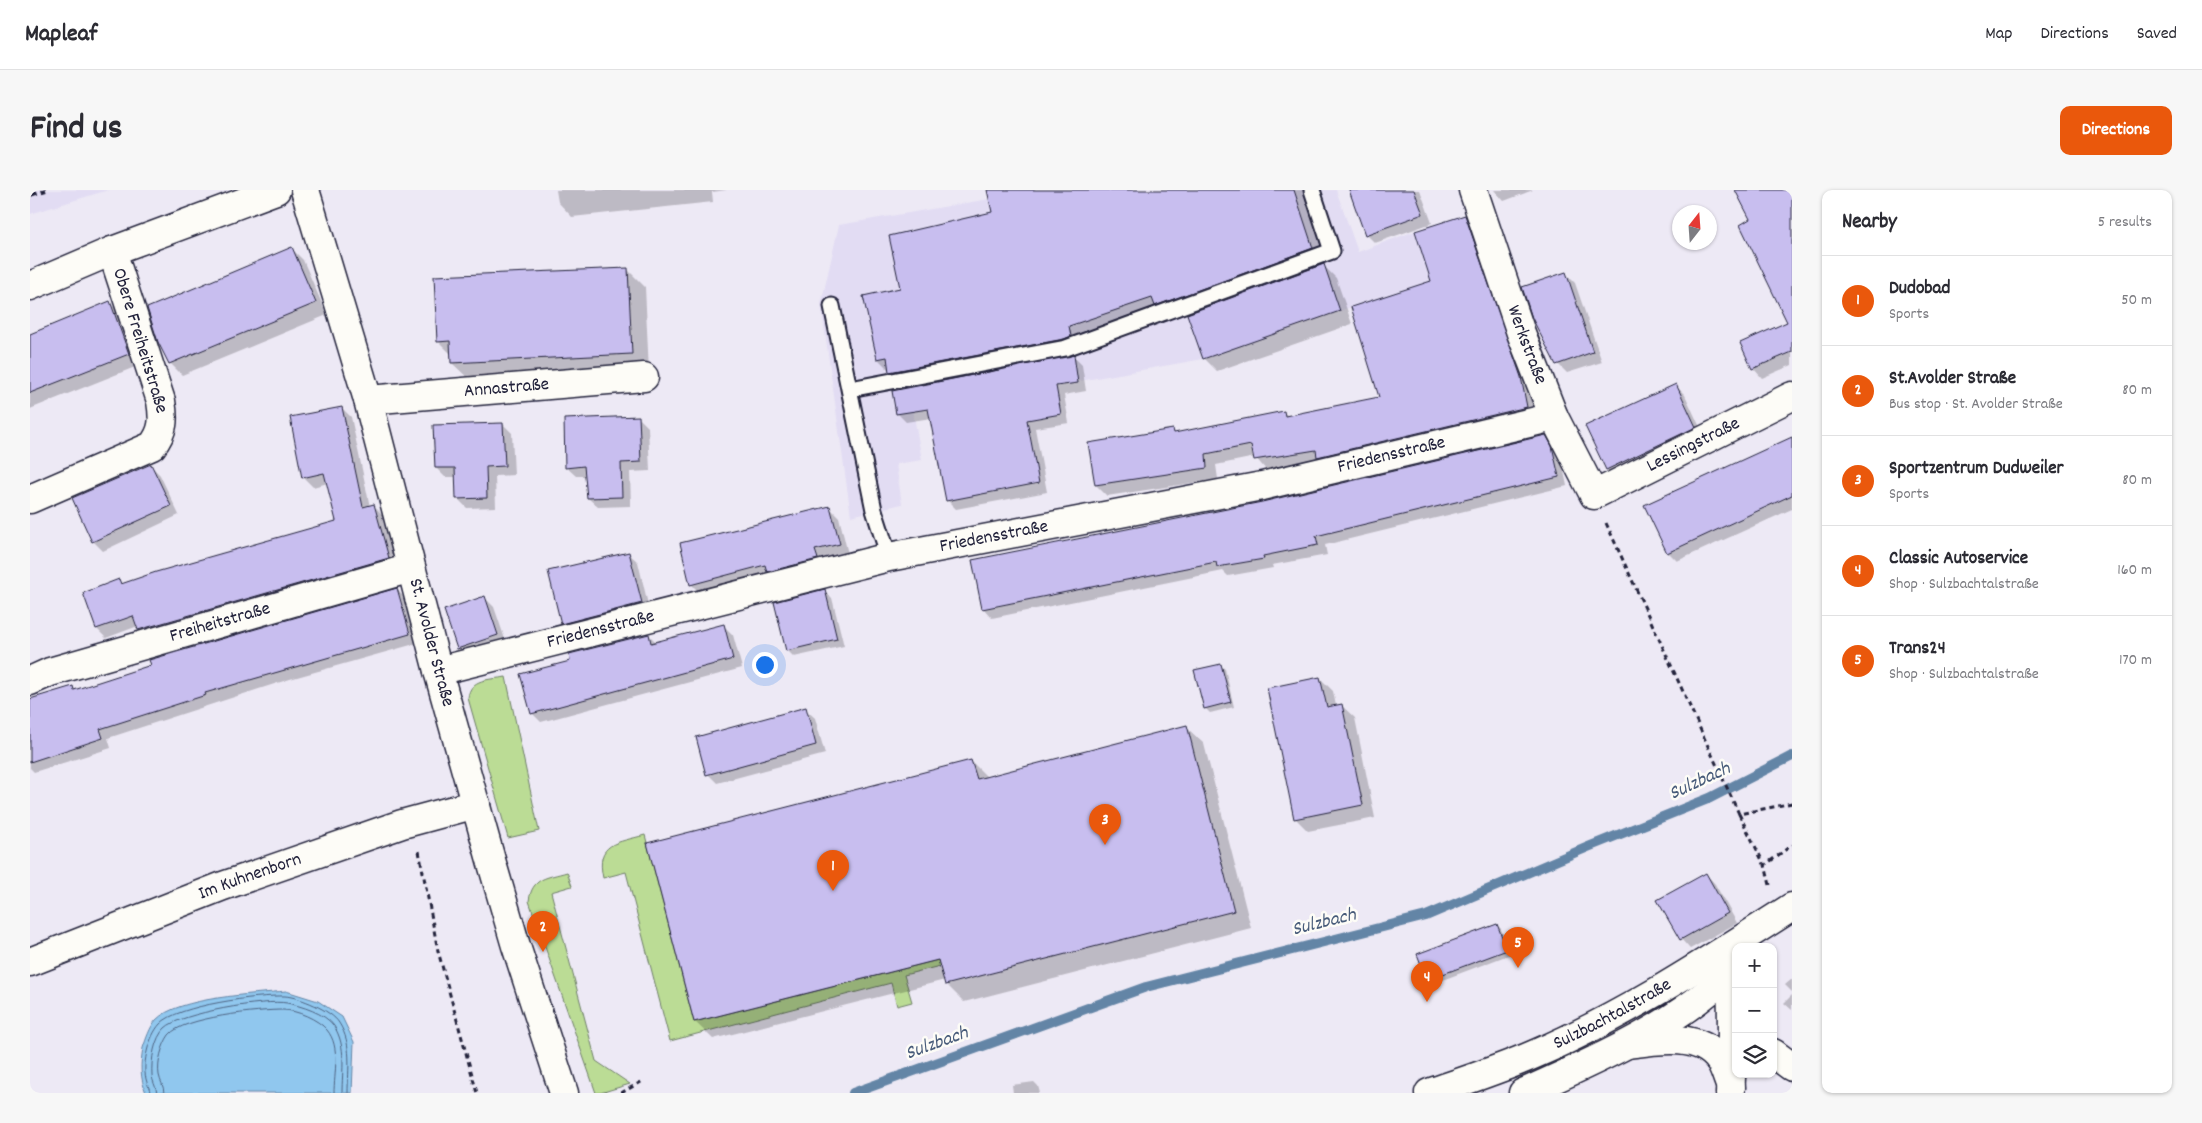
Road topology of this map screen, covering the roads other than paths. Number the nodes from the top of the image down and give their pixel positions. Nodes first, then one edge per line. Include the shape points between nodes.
1 (276, 190) edge
2 (305, 190) edge
3 (1312, 190) edge
4 (1473, 190) edge
5 (112, 251) junction
6 (30, 286) edge
7 (832, 306) dead end
8 (644, 377) dead end
9 (850, 389) junction
10 (1792, 396) edge
11 (368, 400) junction
12 (1554, 417) junction
13 (1594, 495) joint
14 (30, 499) edge
15 (889, 557) junction
16 (411, 568) junction
17 (438, 671) junction
18 (30, 680) edge
19 (476, 804) junction
20 (1783, 904) edge
21 (1750, 943) edge
22 (1732, 961) edge
23 (30, 962) edge
24 (1732, 964) edge
25 (1734, 988) edge
26 (1628, 1044) junction
27 (1725, 1047) edge
28 (1777, 1056) edge
29 (1792, 1067) edge
30 (1730, 1090) edge
31 (564, 1093) edge
32 (1428, 1093) edge
33 (1523, 1093) edge

1 - 5 street
2 - 11 street, St. Avolder Straße
3 - 9 lane via 1332,251 1066,348
4 - 12 street, Werkstraße via 1521,333
5 - 6 street
5 - 14 street, Obere Freiheitstraße via 161,401 164,418 161,434 152,446
7 - 9 lane
8 - 11 street, Annastraße
9 - 15 lane via 874,510
10 - 13 street, Lessingstraße
11 - 16 street, St. Avolder Straße
12 - 13 street, Werkstraße
12 - 15 street, Friedensstraße via 1262,486
15 - 17 street, Friedensstraße
16 - 17 street, St. Avolder Straße
16 - 18 street, Freiheitstraße
17 - 19 street, St. Avolder Straße
19 - 23 street, Im Kuhnenborn via 223,886
19 - 31 street, St. Avolder Straße via 516,946
20 - 21 street, Sulzbachtalstraße
22 - 32 street, Sulzbachtalstraße via 1535,1054
24 - 26 street, Sulzbachtalstraße via 1698,999
25 - 27 street
26 - 27 street via 1665,1039
26 - 33 street, Sulzbachtalstraße
27 - 30 street via 1720,1061
28 - 29 street

